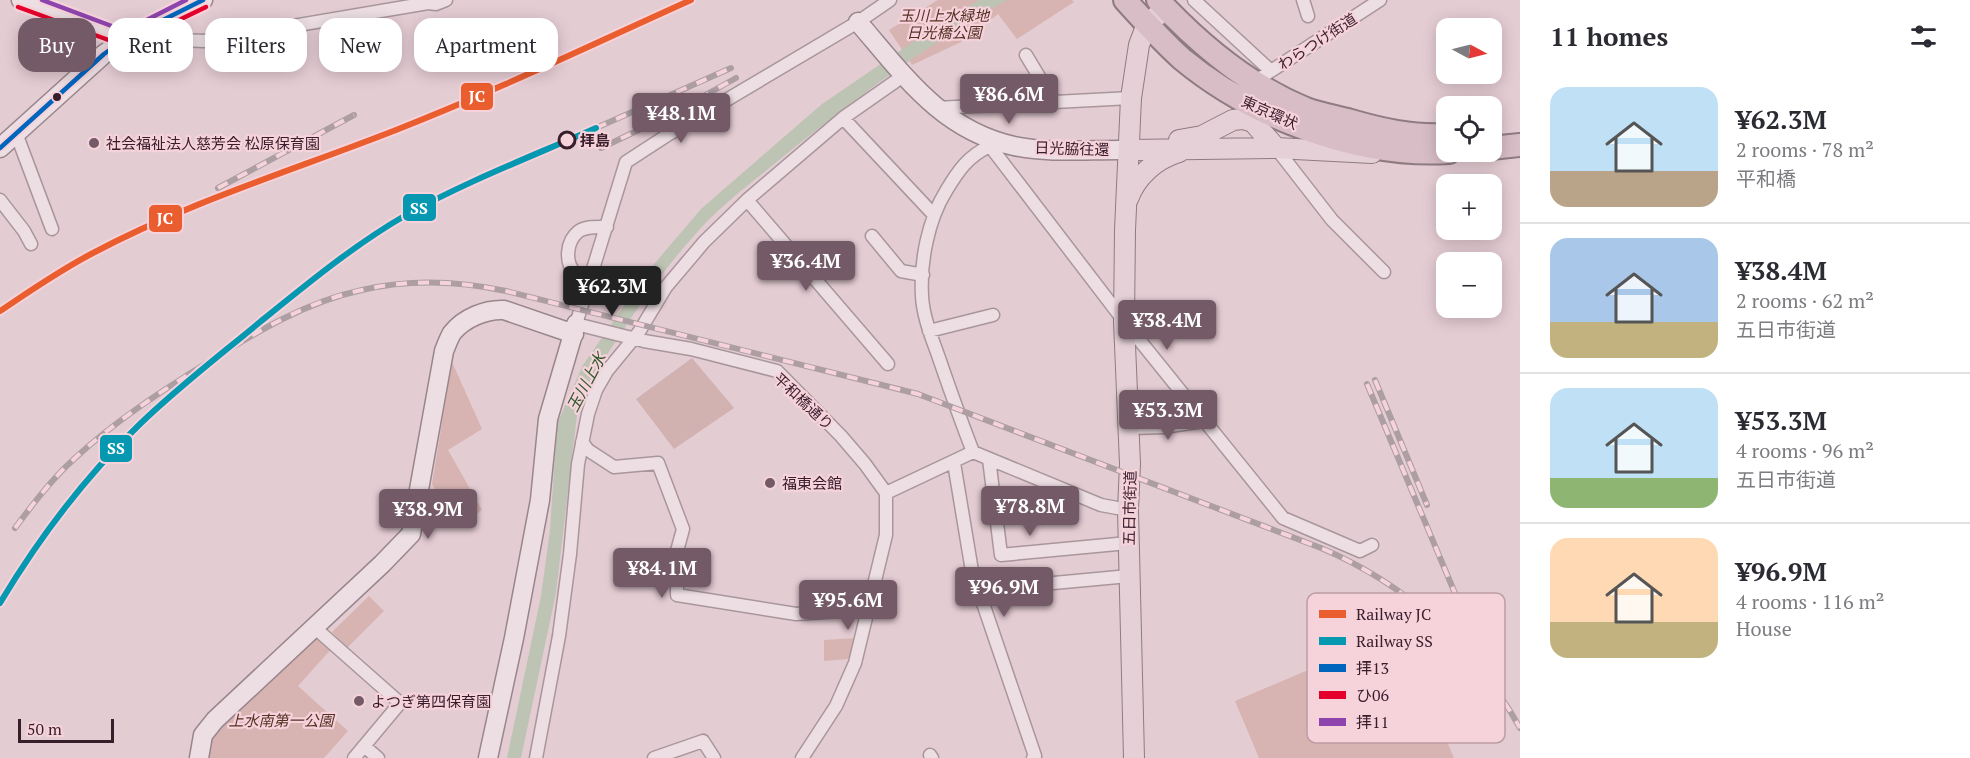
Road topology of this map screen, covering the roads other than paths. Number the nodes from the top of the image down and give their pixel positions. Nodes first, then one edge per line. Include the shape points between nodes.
1 (21, 0) edge
2 (203, 0) edge
3 (446, 0) edge
4 (890, 0) edge
5 (1125, 0) edge
6 (1194, 0) edge
7 (1303, 0) edge
8 (1380, 0) edge
9 (427, 2) edge
10 (1162, 4) edge
11 (1308, 16) dead end
12 (167, 18) edge
13 (858, 22) junction
14 (1147, 24) junction
15 (108, 33) edge
16 (193, 40) edge
17 (108, 51) edge
18 (1026, 55) dead end
19 (895, 66) junction
20 (1263, 77) junction
21 (1131, 98) junction
22 (1046, 102) junction
23 (935, 108) junction
24 (843, 118) junction
25 (1520, 130) edge
26 (1502, 131) edge
27 (16, 133) junction
28 (1436, 136) edge
29 (987, 141) junction
30 (1520, 145) edge
31 (1502, 147) edge
32 (0, 148) edge
33 (1276, 148) junction
34 (1191, 149) junction
35 (1129, 150) junction
36 (1409, 152) junction
37 (1436, 152) edge
38 (0, 200) edge
39 (747, 200) junction
40 (1126, 205) junction
41 (934, 214) junction
42 (607, 227) junction
43 (52, 229) dead end
44 (872, 236) dead end
45 (31, 244) dead end
46 (1384, 272) dead end
47 (923, 275) junction
48 (589, 280) junction
49 (993, 315) dead end
50 (1124, 321) junction
51 (581, 329) junction
52 (929, 331) junction
53 (629, 337) junction
54 (888, 364) dead end
55 (1203, 421) junction
56 (1129, 428) junction
57 (582, 442) junction
58 (973, 452) junction
59 (989, 459) junction
60 (954, 463) junction
61 (886, 493) junction
62 (1128, 510) junction
63 (1128, 543) junction
64 (1372, 545) dead end
65 (1129, 576) junction
66 (978, 590) junction
67 (869, 609) junction
68 (314, 627) junction
69 (364, 746) junction
70 (199, 758) edge
71 (354, 758) edge
72 (378, 758) edge
73 (488, 758) edge
74 (536, 758) edge
75 (654, 758) edge
76 (714, 758) edge
77 (802, 758) edge
78 (1033, 758) edge
79 (1134, 758) edge

1 - 15 street
2 - 12 street
3 - 9 street
4 - 13 street
5 - 14 highway, 東京環状
6 - 20 street
7 - 11 street
8 - 20 street, わらつけ街道
9 - 16 street
10 - 14 main road
10 - 20 highway, 東京環状 via 1226,64
13 - 19 street, 日光脇往還
13 - 42 street via 626,162
14 - 21 main road, 五日市街道 via 1139,45
14 - 36 highway, 東京環状 via 1182,58 1248,103 1315,132
17 - 27 street
18 - 22 street via 1044,85
19 - 23 street, 日光脇往還
19 - 24 street
20 - 28 highway, 東京環状 via 1308,110 1386,132
21 - 22 street
21 - 35 main road, 五日市街道
22 - 23 street
23 - 29 street, 日光脇往還
24 - 39 street
24 - 41 street
25 - 26 highway
27 - 32 street
27 - 43 street
29 - 35 street, 日光脇往還 via 1048,149
29 - 41 street via 958,170
29 - 50 street
30 - 31 highway
33 - 34 main road
33 - 35 main road via 1253,122 1244,119 1188,140 1157,141
33 - 36 main road via 1358,154
33 - 46 street via 1332,220
34 - 35 main road
34 - 40 main road via 1148,168 1131,189
35 - 40 main road, 五日市街道
36 - 37 highway, 東京環状
38 - 45 street
39 - 53 street via 666,286
39 - 54 street
40 - 50 main road, 五日市街道
41 - 47 street
42 - 48 street
42 - 48 street via 577,232 569,246 568,263 577,275
44 - 47 street via 901,271
47 - 52 street via 922,297
48 - 51 street
49 - 52 street
50 - 55 street
50 - 56 main road, 五日市街道
51 - 53 street, 平和橋通り
51 - 68 street via 494,309 474,316 452,333 444,351 411,534
51 - 73 street via 548,419 540,500
52 - 58 street
53 - 57 street via 596,390
53 - 61 street, 平和橋通り via 777,371 841,436
55 - 56 street
55 - 64 street via 1283,518 1360,551
56 - 62 main road, 五日市街道
57 - 67 street via 614,467 658,463 683,529 677,551 676,595 796,614
57 - 74 street via 559,636
58 - 59 street
58 - 60 street
59 - 62 street via 1101,505
59 - 63 street via 1001,555
60 - 61 street
60 - 66 street
61 - 67 street via 886,535
62 - 63 main road, 五日市街道
63 - 65 main road, 五日市街道
65 - 66 street
65 - 79 main road, 五日市街道
66 - 78 street
67 - 77 street via 855,663 836,706
68 - 69 street via 400,703
68 - 70 street via 215,720 203,735
69 - 71 street
69 - 72 street
75 - 76 street via 703,741

